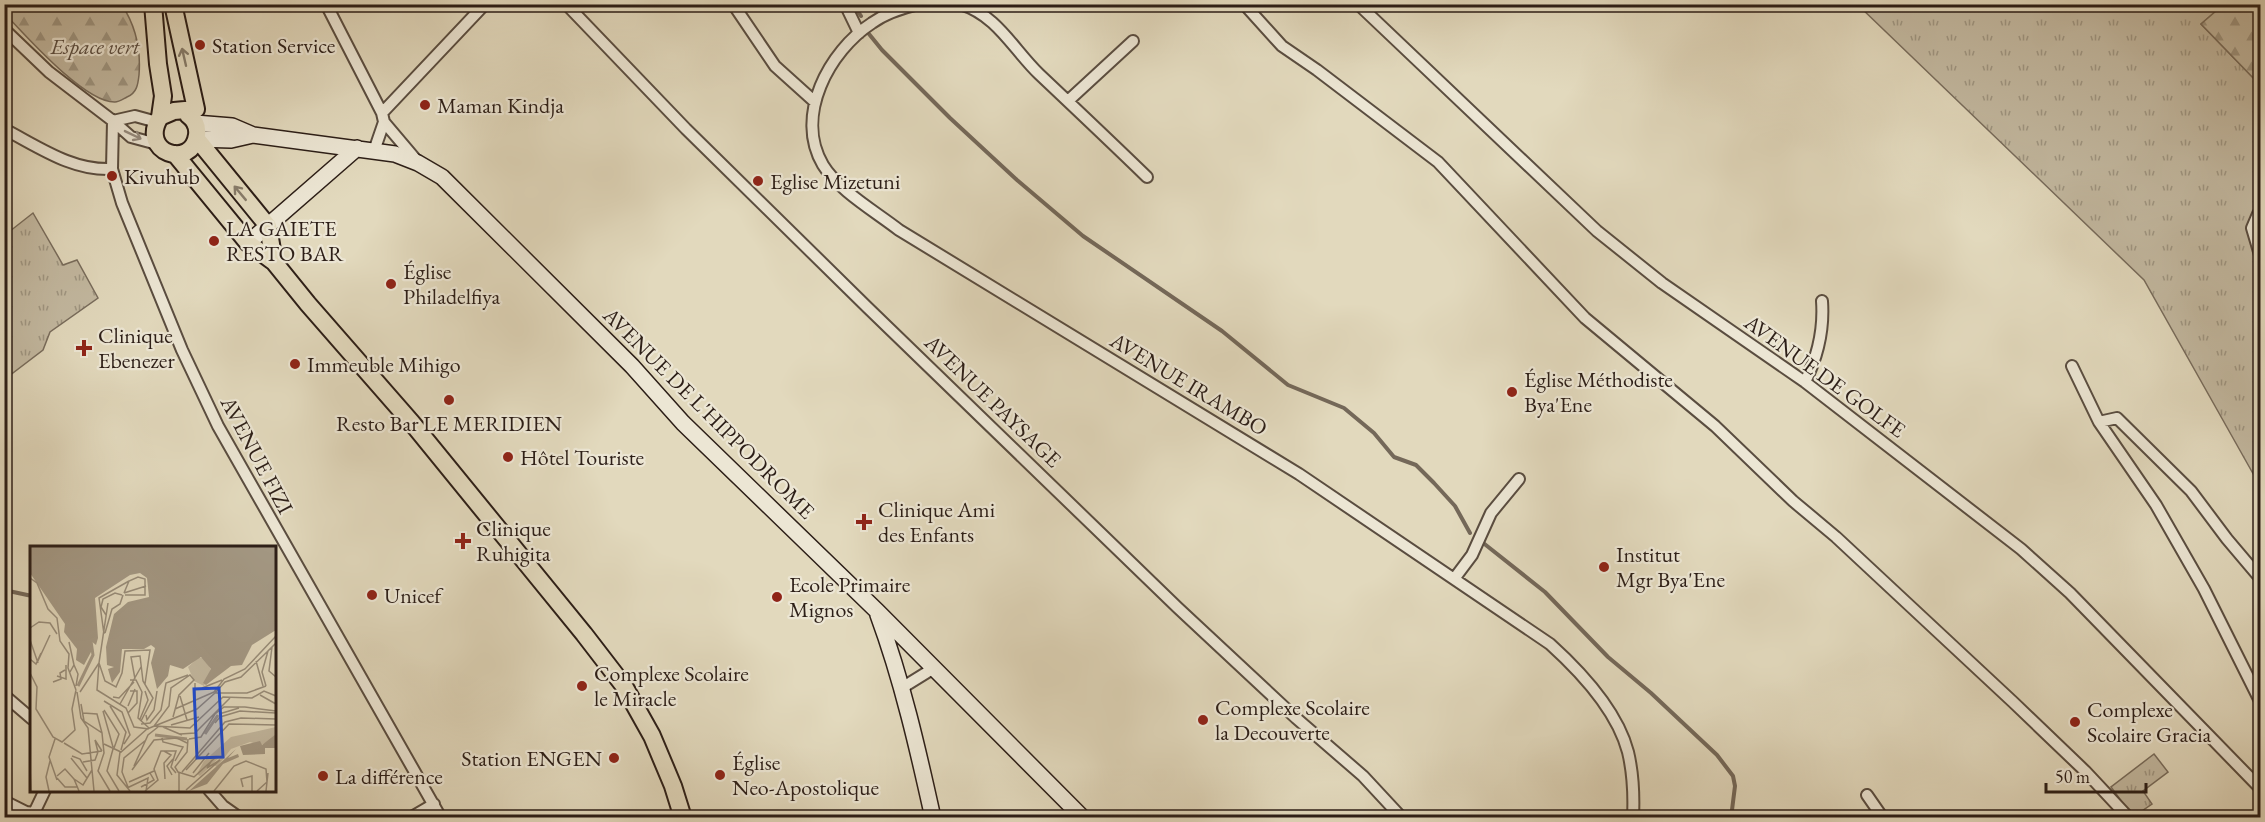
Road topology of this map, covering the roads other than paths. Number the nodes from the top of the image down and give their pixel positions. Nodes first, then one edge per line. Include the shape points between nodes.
1 (153, 4) edge
2 (173, 4) edge
3 (326, 4) edge
4 (485, 4) edge
5 (566, 4) edge
6 (733, 4) edge
7 (845, 4) edge
8 (919, 4) edge
9 (960, 4) edge
10 (1244, 4) edge
11 (1358, 4) edge
12 (4, 29) edge
13 (859, 33) junction
14 (1132, 41) dead end
15 (1069, 100) junction
16 (815, 102) junction
17 (383, 117) junction
18 (158, 120) junction
19 (113, 121) junction
20 (196, 124) junction
21 (4, 129) edge
22 (157, 144) junction
23 (357, 148) junction
24 (374, 151) junction
25 (175, 154) junction
26 (418, 163) junction
27 (112, 169) junction
28 (1147, 177) dead end
29 (2260, 216) edge
30 (268, 226) junction
31 (248, 243) junction
32 (2260, 255) edge
33 (274, 262) junction
34 (1822, 301) dead end
35 (2072, 366) dead end
36 (1805, 382) junction
37 (2099, 422) junction
38 (1519, 479) dead end
39 (2260, 578) edge
40 (1454, 579) junction
41 (877, 611) junction
42 (934, 669) junction
43 (900, 689) junction
44 (4, 695) edge
45 (2260, 701) edge
46 (30, 717) edge
47 (2260, 788) edge
48 (44, 792) edge
49 (211, 792) edge
50 (1867, 795) dead end
51 (4, 801) edge
52 (434, 804) junction
53 (240, 818) edge
54 (410, 818) edge
55 (441, 818) edge
56 (683, 818) edge
57 (933, 818) edge
58 (1083, 818) edge
59 (1402, 818) edge
60 (1633, 818) edge
61 (1884, 818) edge
62 (2129, 818) edge

1 - 18 main road via 163,96
20 -> 2 main road
3 - 17 street
4 - 17 street via 431,58
5 - 59 street, AVENUE PAYSAGE via 868,308 1178,608 1363,776
6 - 16 street via 776,66
7 - 13 street
8 - 13 street, AVENUE IRAMBO via 898,9
9 - 15 street via 981,12 996,25
10 - 62 street via 1282,46 1438,162 1585,318 1715,426 1792,501 1836,537 2085,771
11 - 36 street, AVENUE DE GOLFE via 1637,265
12 - 19 street via 49,72
13 - 16 street, AVENUE IRAMBO via 844,47
14 - 15 street
15 - 28 street
16 - 40 street, AVENUE IRAMBO via 811,128 814,149 824,168 891,224 1299,474
17 - 24 street
17 - 26 street
18 - 19 street via 135,116
18 - 20 main road via 174,111
18 - 22 main road
19 -> 22 street via 131,137
19 - 27 street, AVENUE FIZI
20 - 23 street, AVENUE DE L'HIPPODROME via 231,140 254,135
20 - 25 main road via 188,150
30 -> 20 main road
21 - 27 street via 78,167
22 - 25 main road
23 - 24 street, AVENUE DE L'HIPPODROME
23 - 30 street
24 - 26 street, AVENUE DE L'HIPPODROME
25 - 31 main road
26 - 41 street, AVENUE DE L'HIPPODROME via 442,177 632,366 683,423
27 - 52 street, AVENUE FIZI via 173,327 218,426
29 - 32 street via 2252,228
30 - 31 street
30 - 33 main road
31 - 33 main road
33 - 56 main road via 412,423 624,686 652,736
34 - 36 street via 1821,331
35 - 37 street
36 - 47 street, AVENUE DE GOLFE via 2070,593
37 - 39 street via 2117,418 2166,465
37 - 45 street via 2156,506 2204,589
38 - 40 street via 1491,513 1472,555
40 - 60 street, AVENUE IRAMBO via 1550,644 1606,706 1629,755
41 - 42 street, AVENUE DE L'HIPPODROME
41 - 43 street
42 - 43 street
42 - 58 street, AVENUE DE L'HIPPODROME
43 - 57 street
44 - 46 street
48 - 51 street via 34,813
49 - 53 street
50 - 61 street
52 - 54 street
52 - 55 street, AVENUE FIZI

